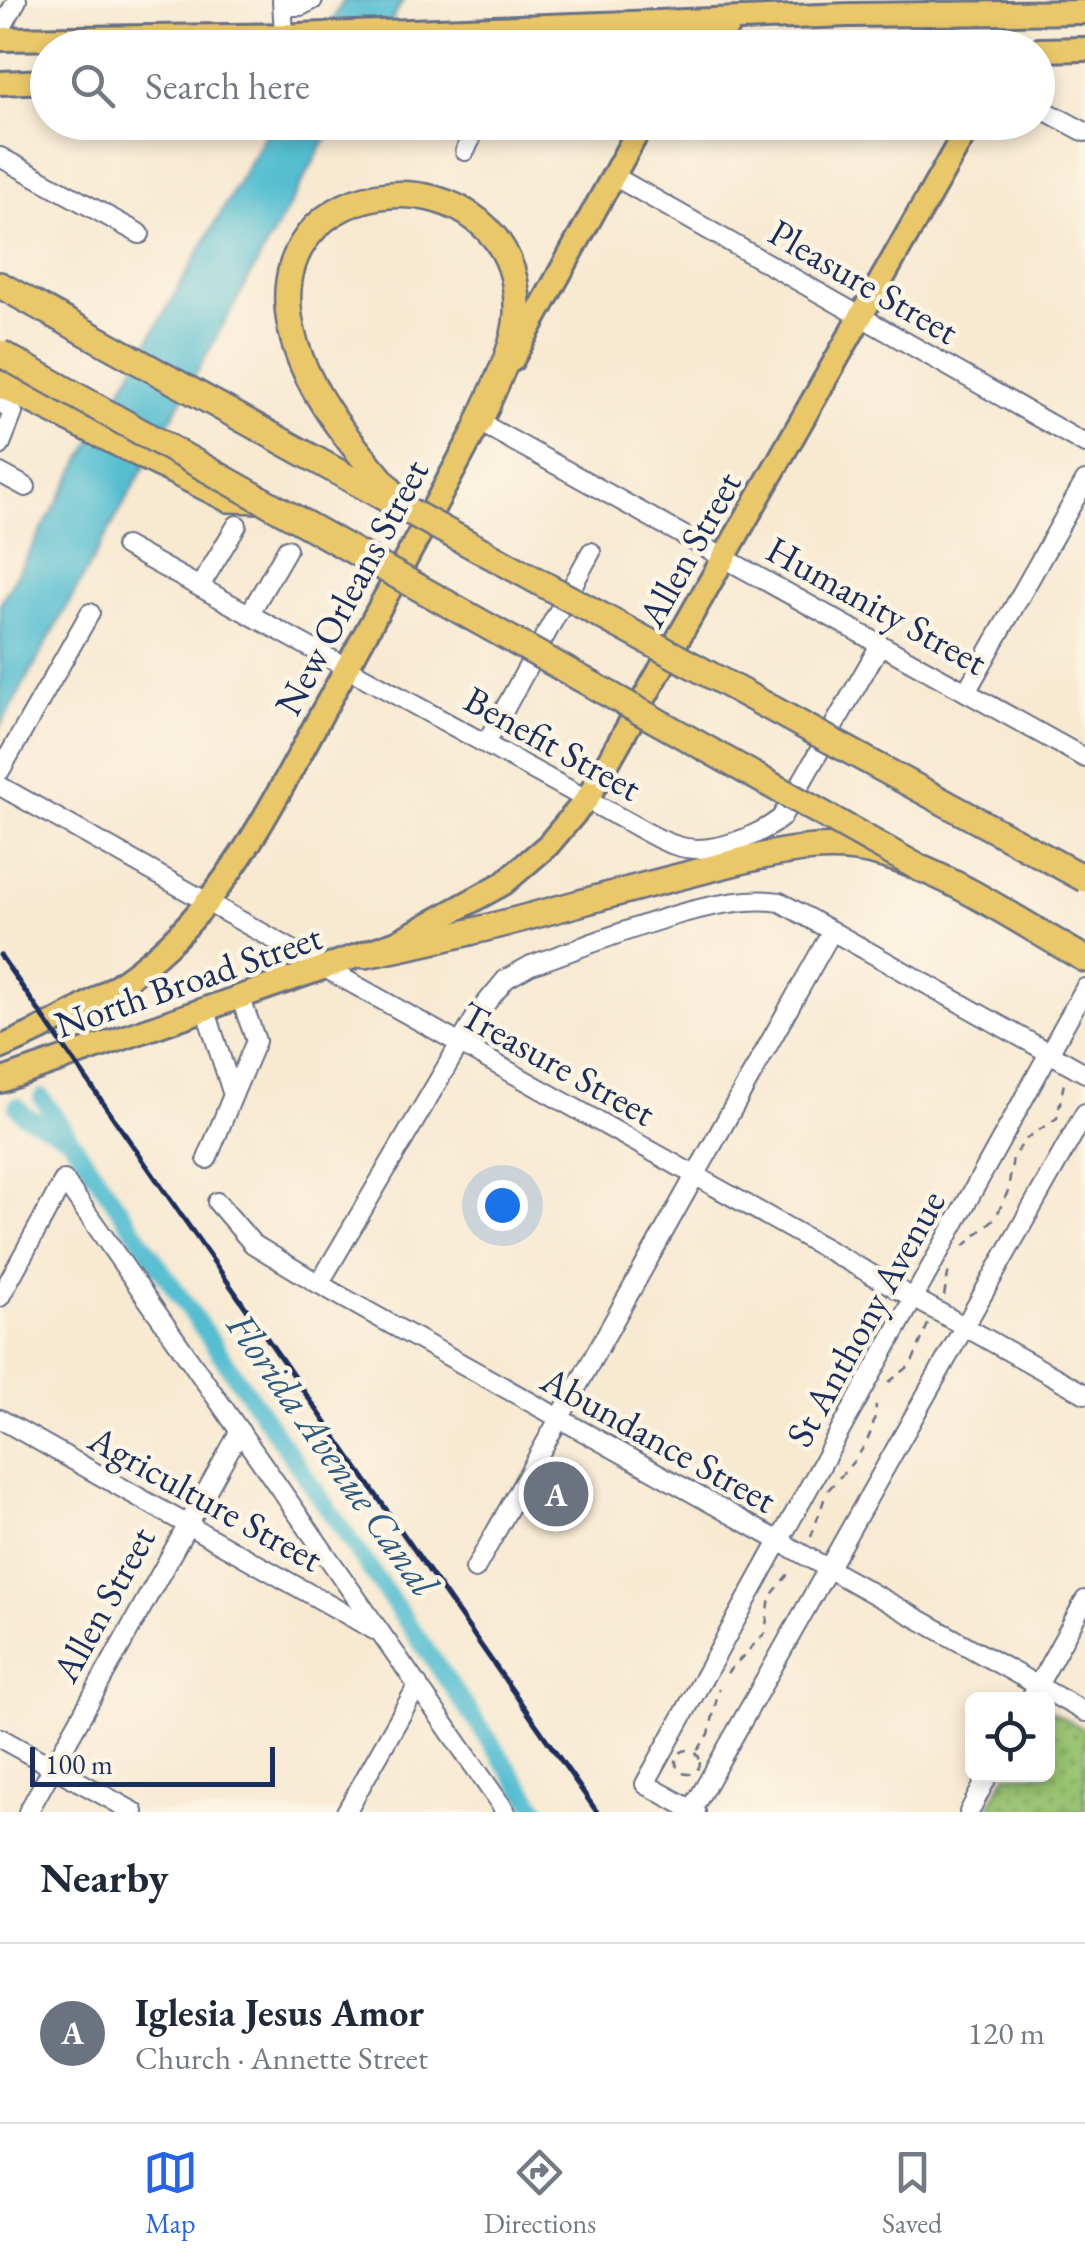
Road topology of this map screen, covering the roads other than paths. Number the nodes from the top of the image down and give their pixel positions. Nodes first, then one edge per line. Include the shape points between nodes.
1 (17, 0) edge
2 (313, 0) edge
3 (283, 3) edge
4 (848, 7) edge
5 (997, 7) edge
6 (1085, 12) edge
7 (736, 22) junction
8 (290, 30) edge
9 (430, 30) edge
10 (466, 30) edge
11 (620, 30) edge
12 (723, 30) edge
13 (0, 31) edge
14 (0, 39) edge
15 (30, 39) edge
16 (1085, 49) edge
17 (1055, 50) edge
18 (30, 82) edge
19 (0, 84) edge
20 (1055, 117) edge
21 (1085, 132) edge
22 (471, 140) edge
23 (632, 140) edge
24 (961, 140) edge
25 (466, 151) dead end
26 (0, 156) edge
27 (612, 175) junction
28 (140, 234) dead end
29 (0, 285) edge
30 (861, 317) junction
31 (0, 353) edge
32 (0, 384) edge
33 (0, 400) edge
34 (480, 422) junction
35 (1085, 444) edge
36 (0, 446) edge
37 (0, 472) edge
38 (1085, 481) edge
39 (26, 487) dead end
40 (261, 500) junction
41 (407, 510) junction
42 (237, 525) dead end
43 (125, 546) dead end
44 (287, 548) dead end
45 (590, 552) dead end
46 (723, 558) junction
47 (200, 586) junction
48 (90, 613) dead end
49 (250, 613) junction
50 (880, 644) junction
51 (348, 666) junction
52 (966, 692) junction
53 (486, 743) junction
54 (1085, 758) edge
55 (0, 771) edge
56 (0, 786) edge
57 (588, 799) junction
58 (921, 869) junction
59 (1085, 880) edge
60 (207, 902) junction
61 (832, 931) junction
62 (397, 942) joint
63 (365, 956) junction
64 (1085, 959) edge
65 (327, 970) junction
66 (1085, 988) edge
67 (240, 999) junction
68 (206, 1011) junction
69 (51, 1026) joint
70 (458, 1045) junction
71 (0, 1048) edge
72 (1050, 1052) junction
73 (1079, 1070) edge
74 (0, 1082) edge
75 (233, 1094) junction
76 (1085, 1112) edge
77 (207, 1160) dead end
78 (694, 1176) junction
79 (217, 1202) dead end
80 (319, 1284) junction
81 (0, 1297) edge
82 (912, 1298) junction
83 (963, 1326) junction
84 (1085, 1394) edge
85 (0, 1419) edge
86 (558, 1421) junction
87 (240, 1431) junction
88 (188, 1523) junction
89 (778, 1543) junction
90 (475, 1569) dead end
91 (828, 1570) junction
92 (1085, 1600) edge
93 (380, 1634) junction
94 (418, 1685) junction
95 (1033, 1692) edge
96 (1055, 1700) edge
97 (1085, 1712) edge
98 (0, 1738) edge
99 (53, 1767) junction
100 (985, 1782) edge
101 (694, 1811) edge
102 (28, 1812) edge
103 (134, 1812) edge
104 (346, 1812) edge
105 (506, 1812) edge
106 (969, 1812) edge

1 - 13 street
2 - 3 street
3 - 8 street
4 - 5 main road
4 - 7 main road
5 - 6 main road
7 - 11 main road
7 - 12 main road
9 - 10 main road
14 - 15 main road
16 - 17 main road
18 - 19 main road
20 - 21 street
22 - 25 street
23 - 27 main road, New Orleans Street
24 - 30 main road, Allen Street
26 - 28 street
27 - 30 street, Pleasure Street
27 - 34 main road, New Orleans Street
29 - 41 highway
30 - 35 street, Pleasure Street
30 - 46 main road, Allen Street
31 - 40 highway, bridge
32 - 40 highway via 229,498
33 - 36 street via 13,413
34 - 41 highway via 512,344 517,313 504,257 472,217 418,192 360,199 321,221 298,255 290,310 294,339 325,406
34 - 46 street, Humanity Street
34 - 51 main road, New Orleans Street
37 - 39 street
38 - 52 street
40 - 58 highway, bridge
41 - 59 highway, bridge
42 - 47 street
43 - 47 street, Benefit Street
44 - 49 street
45 - 53 street
46 - 50 street, Humanity Street
46 - 57 main road, Allen Street
47 - 49 street, Benefit Street
48 - 55 street
49 - 51 street, Benefit Street
50 - 52 street, Humanity Street
50 - 57 street, Benefit Street via 781,818 766,830 688,849
51 - 53 street, Benefit Street
51 - 60 main road, New Orleans Street via 258,828
52 - 54 street, Humanity Street
53 - 57 street, Benefit Street
56 - 60 street, Treasure Street
57 - 62 main road, Allen Street via 504,883
58 - 63 highway, bridge via 874,852 819,849 752,859
58 - 64 highway
60 - 65 street, Treasure Street
60 - 69 main road, New Orleans Street via 134,973
61 - 70 street via 780,902 734,901 531,965 489,997
61 - 72 street
61 - 78 street
62 - 63 main road, North Broad Street
63 - 65 main road, North Broad Street
65 - 67 main road, North Broad Street
65 - 70 street, Treasure Street
66 - 72 street, St Anthony Avenue
67 - 68 main road, North Broad Street
67 - 75 street via 256,1040
68 - 74 main road, North Broad Street
68 - 75 street
69 - 71 main road, North Broad Street
70 - 78 street, Treasure Street
70 - 80 street
72 - 73 street
72 - 82 street, St Anthony Avenue
75 - 77 street
76 - 83 street
78 - 82 street, Treasure Street
78 - 86 street
79 - 80 street, Abundance Street via 253,1244
80 - 86 street, Abundance Street
81 - 87 street via 64,1180
82 - 83 street, Treasure Street
82 - 89 street, St Anthony Avenue
83 - 84 street, Treasure Street
83 - 91 street
85 - 88 street, Agriculture Street
86 - 89 street, Abundance Street
86 - 90 street
87 - 88 street, Allen Street
87 - 93 street
88 - 93 street, Agriculture Street
88 - 99 street, Allen Street
89 - 91 street, Abundance Street
89 - 101 street, St Anthony Avenue via 645,1784
91 - 95 street, Abundance Street
91 - 101 street
92 - 95 street
93 - 94 street
94 - 104 street
94 - 105 street
96 - 97 street, Abundance Street
98 - 99 street
99 - 102 street, Allen Street
99 - 103 street
100 - 106 street

